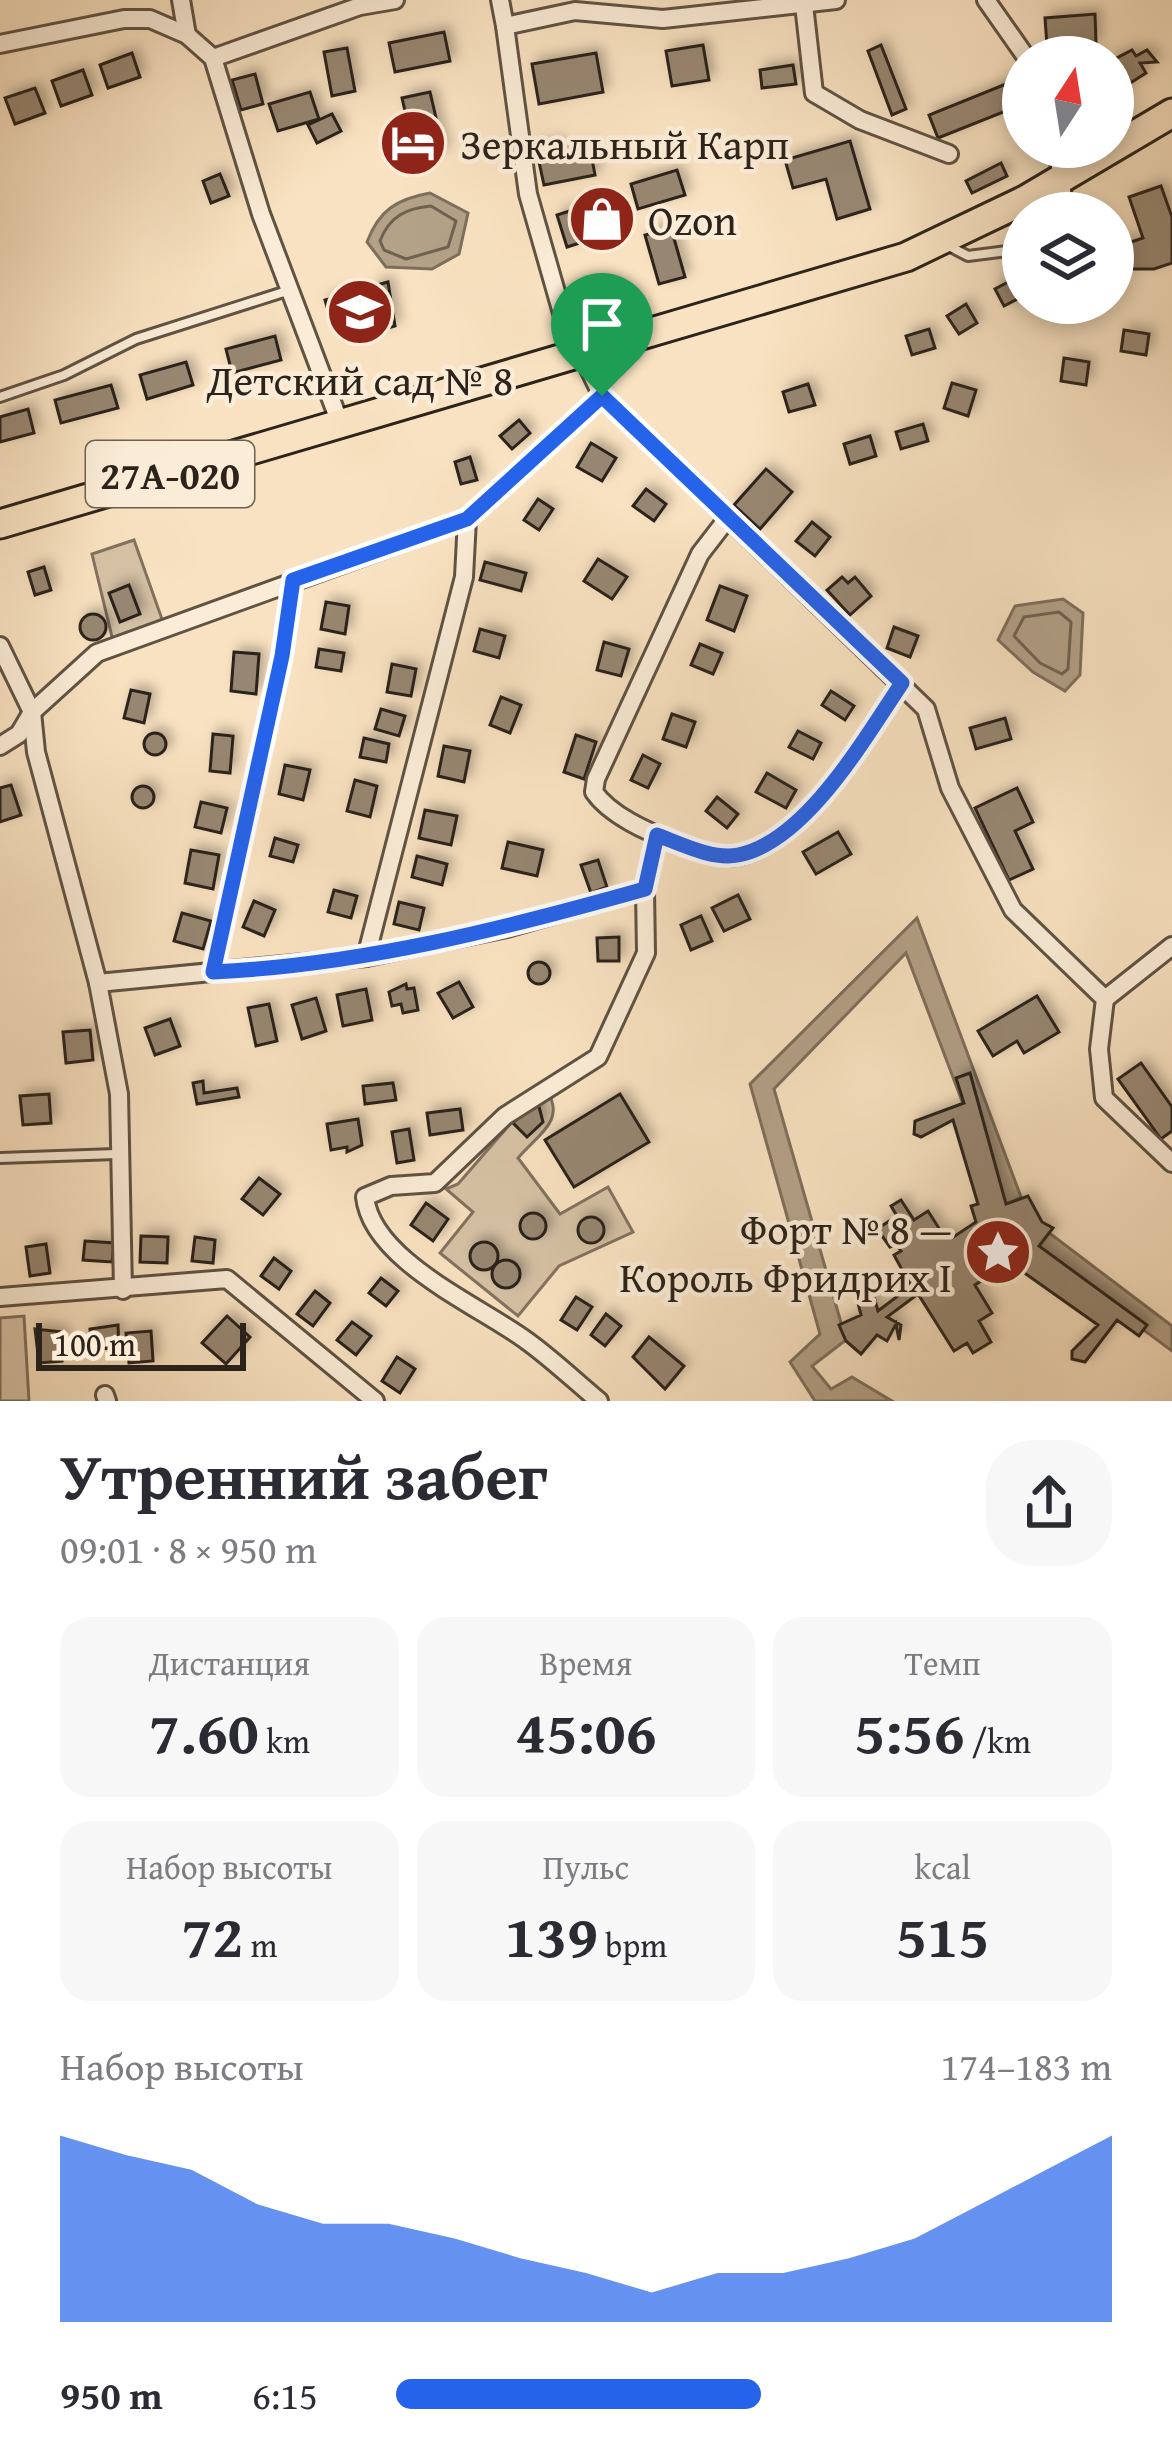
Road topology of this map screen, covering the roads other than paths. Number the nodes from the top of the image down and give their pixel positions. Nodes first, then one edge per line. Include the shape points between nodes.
1 (182, 0) edge
2 (395, 0) edge
3 (500, 0) edge
4 (836, 0) edge
5 (986, 0) edge
6 (804, 5) junction
7 (505, 26) junction
8 (187, 34) junction
9 (1011, 36) edge
10 (0, 44) edge
11 (213, 58) junction
12 (1172, 113) edge
13 (949, 154) dead end
14 (1061, 168) edge
15 (1064, 178) junction
16 (1066, 192) edge
17 (938, 241) junction
18 (1002, 252) edge
19 (290, 290) junction
20 (578, 353) junction
21 (602, 396) junction
22 (0, 397) edge
23 (340, 424) junction
24 (467, 519) junction
25 (727, 519) junction
26 (0, 524) edge
27 (293, 580) junction
28 (0, 646) edge
29 (902, 683) junction
30 (32, 712) junction
31 (0, 746) edge
32 (657, 835) junction
33 (645, 889) junction
34 (1172, 946) edge
35 (366, 957) junction
36 (213, 972) junction
37 (98, 983) junction
38 (1105, 999) junction
39 (116, 1154) junction
40 (0, 1158) edge
41 (1172, 1163) edge
42 (123, 1290) junction
43 (0, 1297) edge
44 (375, 1401) edge
45 (598, 1401) edge

1 - 8 street
2 - 11 street
3 - 7 street
4 - 6 street
5 - 9 street
6 - 7 street via 662,19 575,11
6 - 13 street via 814,93
7 - 20 street via 528,194
8 - 10 street via 150,19 124,19
8 - 11 street
11 - 19 street
12 - 15 main road, 27А-020
14 - 15 street
15 - 16 lane
15 - 17 main road, 27А-020
17 - 18 lane via 968,256
17 - 20 main road, 27А-020
19 - 22 lane via 136,339
19 - 23 street
20 - 21 street
20 - 23 main road, 27А-020
21 - 24 street
21 - 25 street
23 - 26 main road, 27А-020
24 - 27 street
24 - 35 street via 464,577
25 - 29 street
25 - 32 street via 700,554 596,778 602,803
27 - 30 street via 97,653
27 - 36 street
28 - 30 street
29 - 32 street via 844,768 779,836 736,856
29 - 38 street via 932,721 950,788 1012,910
30 - 31 street
30 - 37 street
32 - 33 street
33 - 35 street
33 - 45 street via 646,952 598,1057 505,1116 435,1183 365,1197 367,1216 425,1279 526,1340
34 - 38 street
35 - 36 street
36 - 37 street
37 - 39 street via 119,1094
38 - 41 street via 1104,1097
39 - 40 lane
39 - 42 street
42 - 43 street
42 - 44 street via 226,1279

